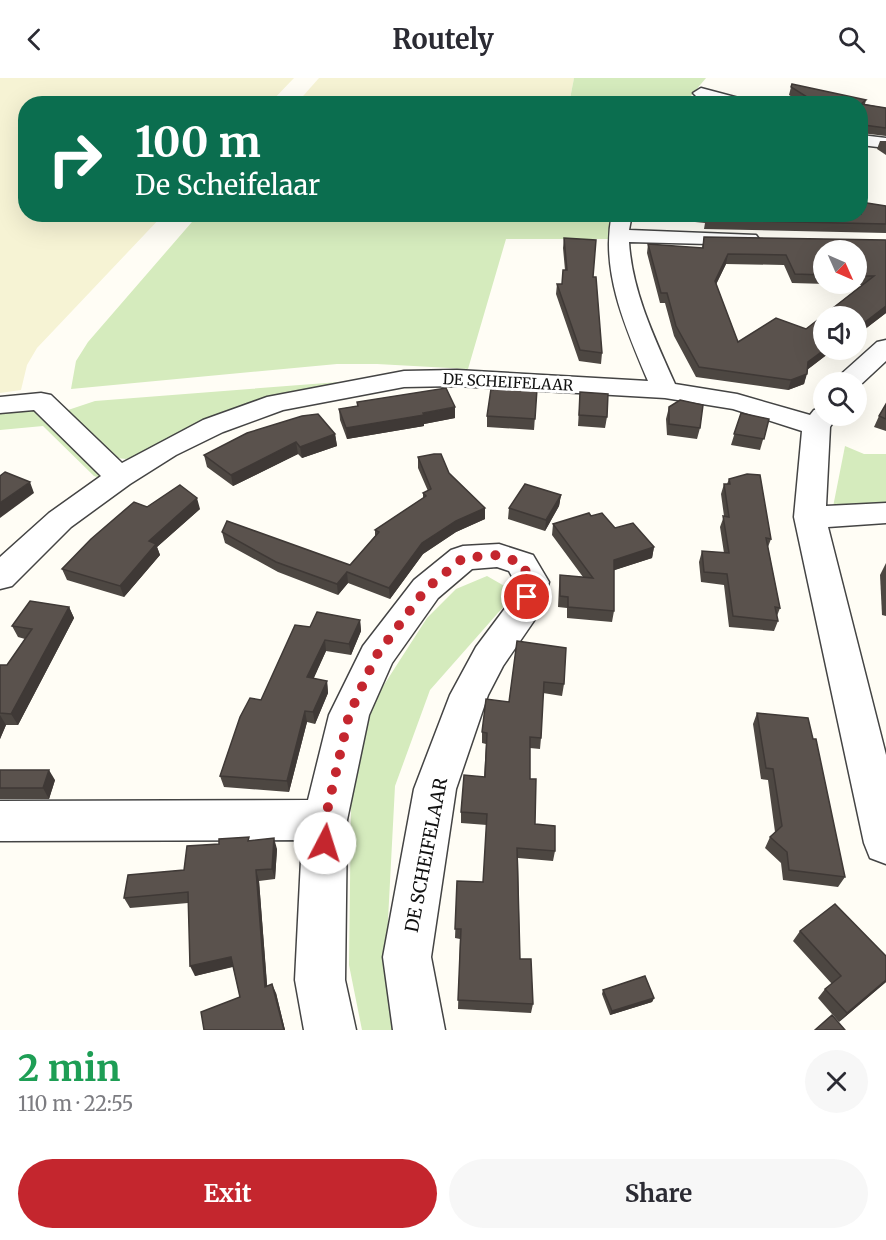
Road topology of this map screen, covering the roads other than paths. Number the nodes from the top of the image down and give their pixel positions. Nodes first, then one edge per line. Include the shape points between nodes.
1 (701, 93) dead end
2 (713, 96) edge
3 (868, 139) edge
4 (886, 143) edge
5 (620, 225) edge
6 (770, 239) edge
7 (886, 347) edge
8 (859, 372) edge
9 (665, 390) junction
10 (0, 405) edge
11 (813, 419) edge
12 (819, 426) edge
13 (119, 477) junction
14 (886, 513) edge
15 (810, 517) junction
16 (0, 577) edge
17 (325, 820) junction
18 (0, 821) edge
19 (886, 843) edge
20 (330, 1030) edge
21 (419, 1030) edge

1 - 2 street
3 - 4 street
5 - 6 street
5 - 9 street via 626,289
7 - 8 street
9 - 11 street, DE SCHEIFELAAR
9 - 13 street, DE SCHEIFELAAR via 457,378 404,379 277,403 213,426
10 - 13 street via 42,401
12 - 15 street, DE SCHEIFELAAR
13 - 16 street, DE SCHEIFELAAR via 60,519
14 - 15 street
15 - 19 street, DE SCHEIFELAAR
17 - 18 street
17 - 20 street, DE SCHEIFELAAR via 320,980
17 - 21 street, DE SCHEIFELAAR via 349,715 376,656 426,589 463,558 499,555 521,563 532,582 522,612 489,657 469,695 435,789 407,957

